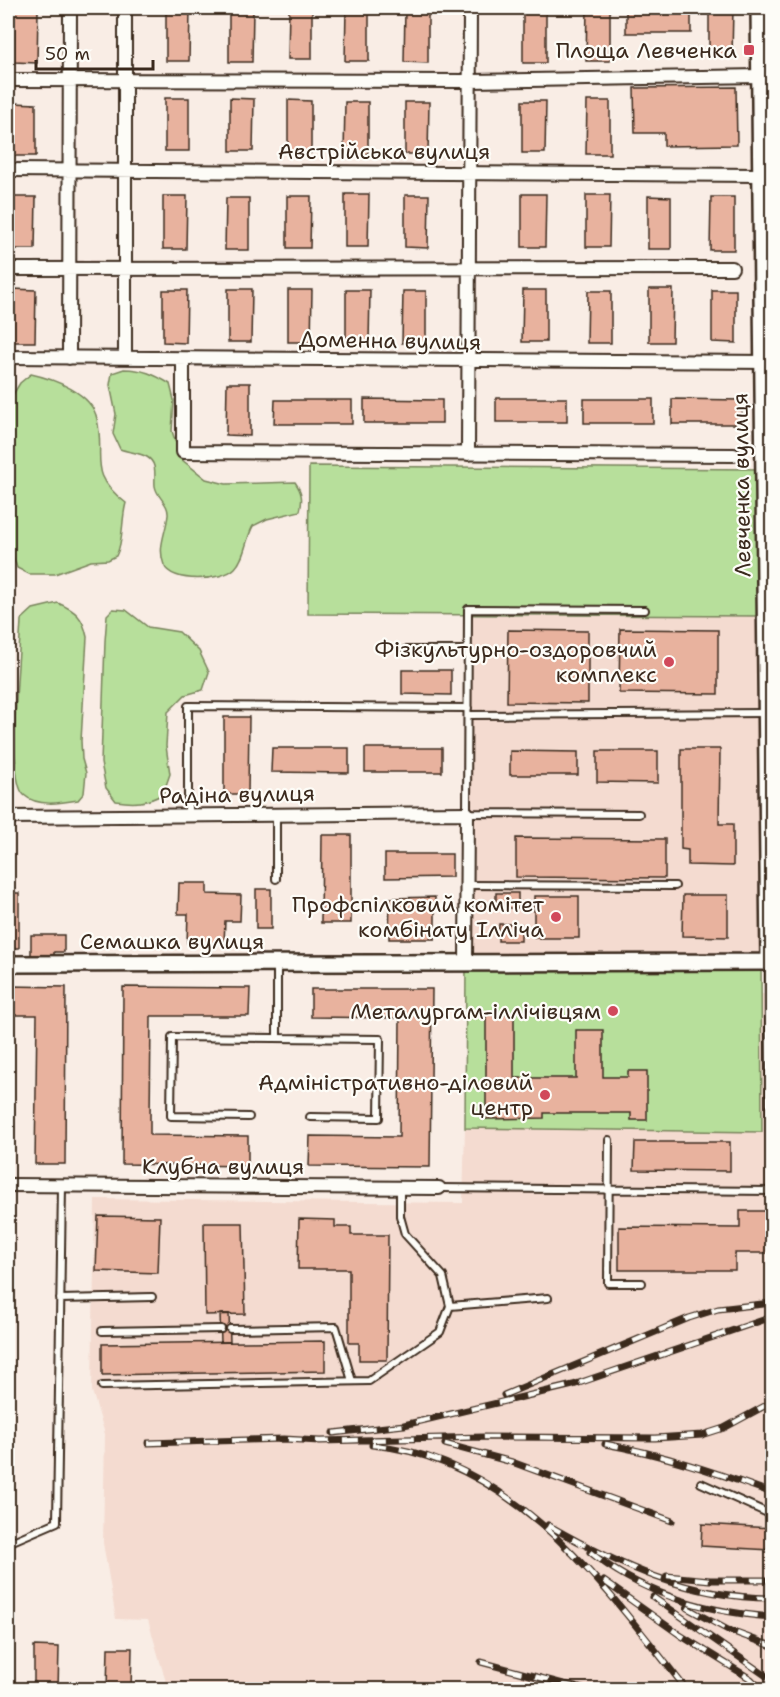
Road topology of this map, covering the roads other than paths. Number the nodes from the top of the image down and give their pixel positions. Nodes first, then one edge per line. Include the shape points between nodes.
1 (70, 8) edge
2 (125, 8) edge
3 (470, 8) edge
4 (759, 8) edge
5 (760, 76) junction
6 (8, 80) edge
7 (70, 80) junction
8 (125, 81) junction
9 (470, 81) junction
10 (8, 170) edge
11 (70, 170) junction
12 (125, 171) junction
13 (469, 173) junction
14 (761, 175) junction
15 (469, 268) junction
16 (732, 268) dead end
17 (8, 269) edge
18 (69, 269) junction
19 (125, 269) junction
20 (8, 357) edge
21 (69, 358) junction
22 (125, 358) junction
23 (183, 359) junction
24 (468, 362) junction
25 (768, 362) edge
26 (468, 454) junction
27 (734, 455) dead end
28 (645, 610) dead end
29 (769, 630) edge
30 (405, 650) dead end
31 (468, 650) junction
32 (468, 712) junction
33 (768, 722) edge
34 (467, 813) junction
35 (276, 814) junction
36 (639, 814) dead end
37 (188, 815) junction
38 (8, 817) edge
39 (276, 879) dead end
40 (467, 885) junction
41 (675, 886) dead end
42 (770, 897) edge
43 (769, 962) junction
44 (277, 963) junction
45 (466, 963) junction
46 (8, 964) edge
47 (277, 1038) junction
48 (771, 1039) edge
49 (249, 1117) dead end
50 (310, 1117) dead end
51 (609, 1140) dead end
52 (8, 1185) edge
53 (62, 1186) junction
54 (400, 1188) junction
55 (439, 1188) joint
56 (609, 1190) junction
57 (772, 1191) edge
58 (642, 1283) dead end
59 (152, 1297) dead end
60 (548, 1298) dead end
61 (60, 1299) junction
62 (450, 1306) junction
63 (221, 1329) dead end
64 (230, 1329) dead end
65 (102, 1331) dead end
66 (352, 1382) junction
67 (102, 1386) dead end
68 (701, 1483) dead end
69 (772, 1515) edge
70 (8, 1543) edge

1 - 7 street
2 - 8 street
3 - 9 street
4 - 5 street, Левченка вулиця
5 - 9 street
5 - 14 street, Левченка вулиця
6 - 7 street
7 - 8 street
7 - 11 street
8 - 9 street
8 - 12 street
9 - 13 street
10 - 11 street, Австрійська вулиця
11 - 12 street, Австрійська вулиця
11 - 18 street
12 - 13 street, Австрійська вулиця
12 - 19 street
13 - 14 street, Австрійська вулиця
13 - 15 street
14 - 25 street, Левченка вулиця
15 - 16 street
15 - 19 street
15 - 24 street
17 - 18 street
18 - 19 street
18 - 21 street
19 - 22 street
20 - 21 street, Доменна вулиця
21 - 22 street, Доменна вулиця
22 - 23 street, Доменна вулиця
23 - 24 street, Доменна вулиця
23 - 26 street via 183,452
24 - 25 street, Доменна вулиця
24 - 26 street
25 - 29 street, Левченка вулиця
26 - 27 street
28 - 31 lane via 468,609
29 - 33 street, Левченка вулиця
30 - 31 lane
31 - 32 lane
32 - 33 lane
32 - 34 lane
32 - 37 lane via 188,706
33 - 42 street, Левченка вулиця
34 - 35 street, Радіна вулиця
34 - 36 lane
34 - 40 street
35 - 37 street, Радіна вулиця
35 - 39 lane
37 - 38 street, Радіна вулиця
40 - 41 lane
40 - 45 street
42 - 43 street, Левченка вулиця
43 - 45 street, Семашка вулиця
43 - 48 lane
44 - 45 street, Семашка вулиця
44 - 46 street, Семашка вулиця
44 - 47 lane
47 - 49 lane via 172,1037 171,1116
47 - 50 lane via 380,1038 379,1118
48 - 57 lane
51 - 56 lane
52 - 53 street, Клубна вулиця
53 - 54 street, Клубна вулиця
53 - 61 lane
54 - 55 street, Клубна вулиця
54 - 62 lane via 400,1216 405,1234 442,1276
55 - 56 lane
56 - 57 lane
56 - 58 lane via 608,1283
59 - 61 lane
60 - 62 lane
61 - 70 lane via 57,1522
62 - 66 lane via 440,1332 369,1381
63 - 65 lane
64 - 66 lane via 336,1327
66 - 67 lane
68 - 69 lane

